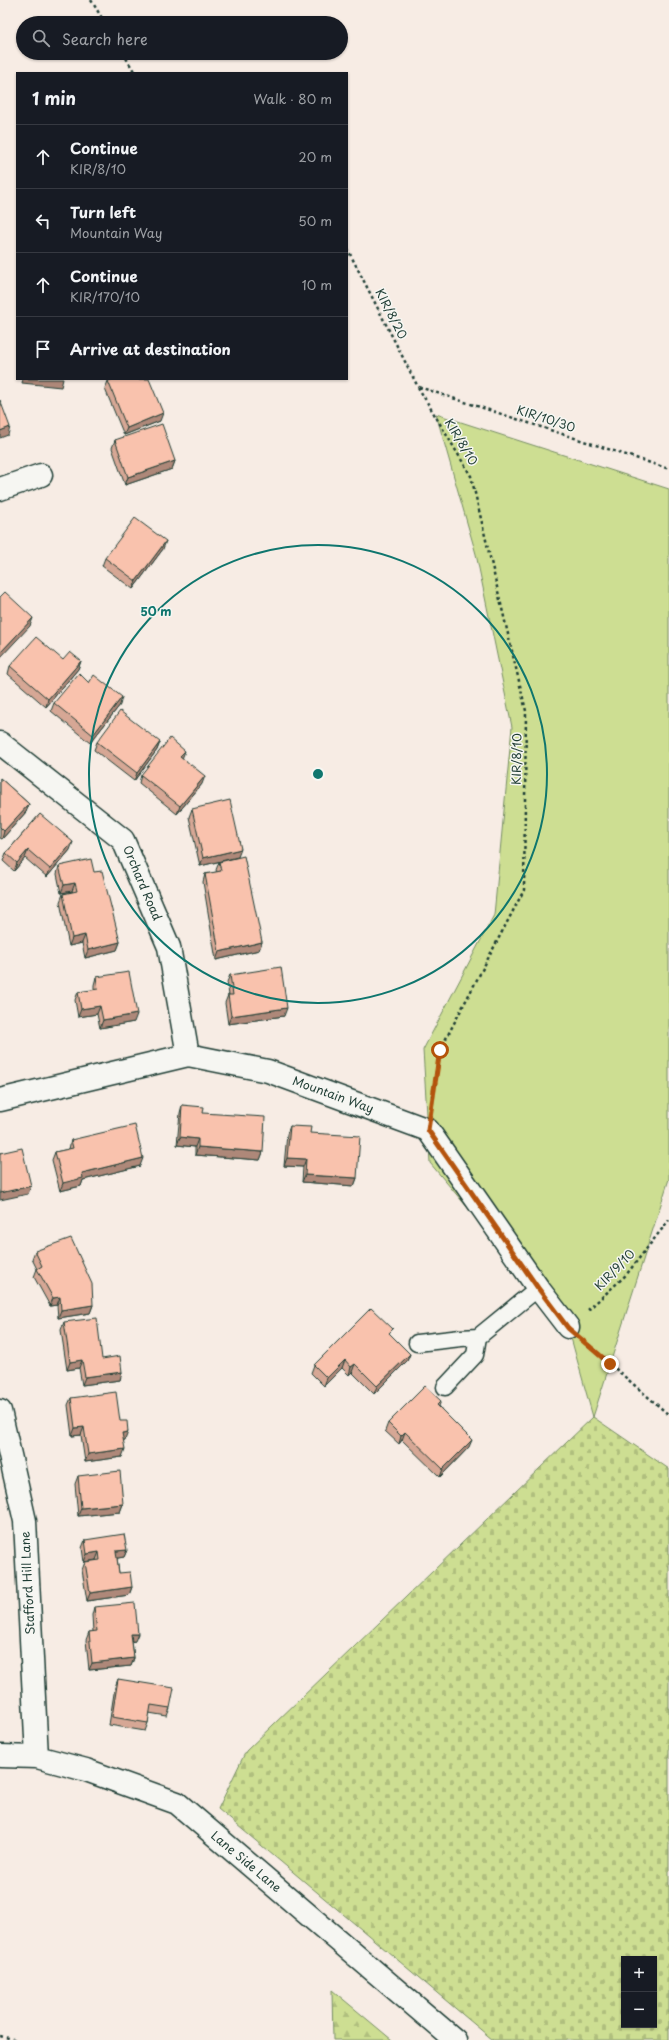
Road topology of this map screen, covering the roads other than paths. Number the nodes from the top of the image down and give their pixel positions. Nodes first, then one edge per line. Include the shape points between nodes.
1 (41, 475) dead end
2 (0, 489) edge
3 (0, 744) edge
4 (188, 1055) junction
5 (0, 1100) edge
6 (538, 1288) junction
7 (568, 1328) road end
8 (478, 1337) junction
9 (417, 1343) dead end
10 (445, 1387) dead end
11 (0, 1411) edge
12 (0, 1756) edge
13 (37, 1757) junction
14 (455, 2040) edge

1 - 2 street
3 - 4 street, Orchard Road via 123,840 169,947
4 - 5 street, Mountain Way
4 - 6 street, Mountain Way via 268,1071 428,1130
6 - 7 street
6 - 8 lane
8 - 9 lane
8 - 10 lane via 475,1355
11 - 13 street, Stafford Hill Lane via 25,1521
12 - 13 street, Lane Side Lane
13 - 14 street, Lane Side Lane via 86,1770 177,1803

